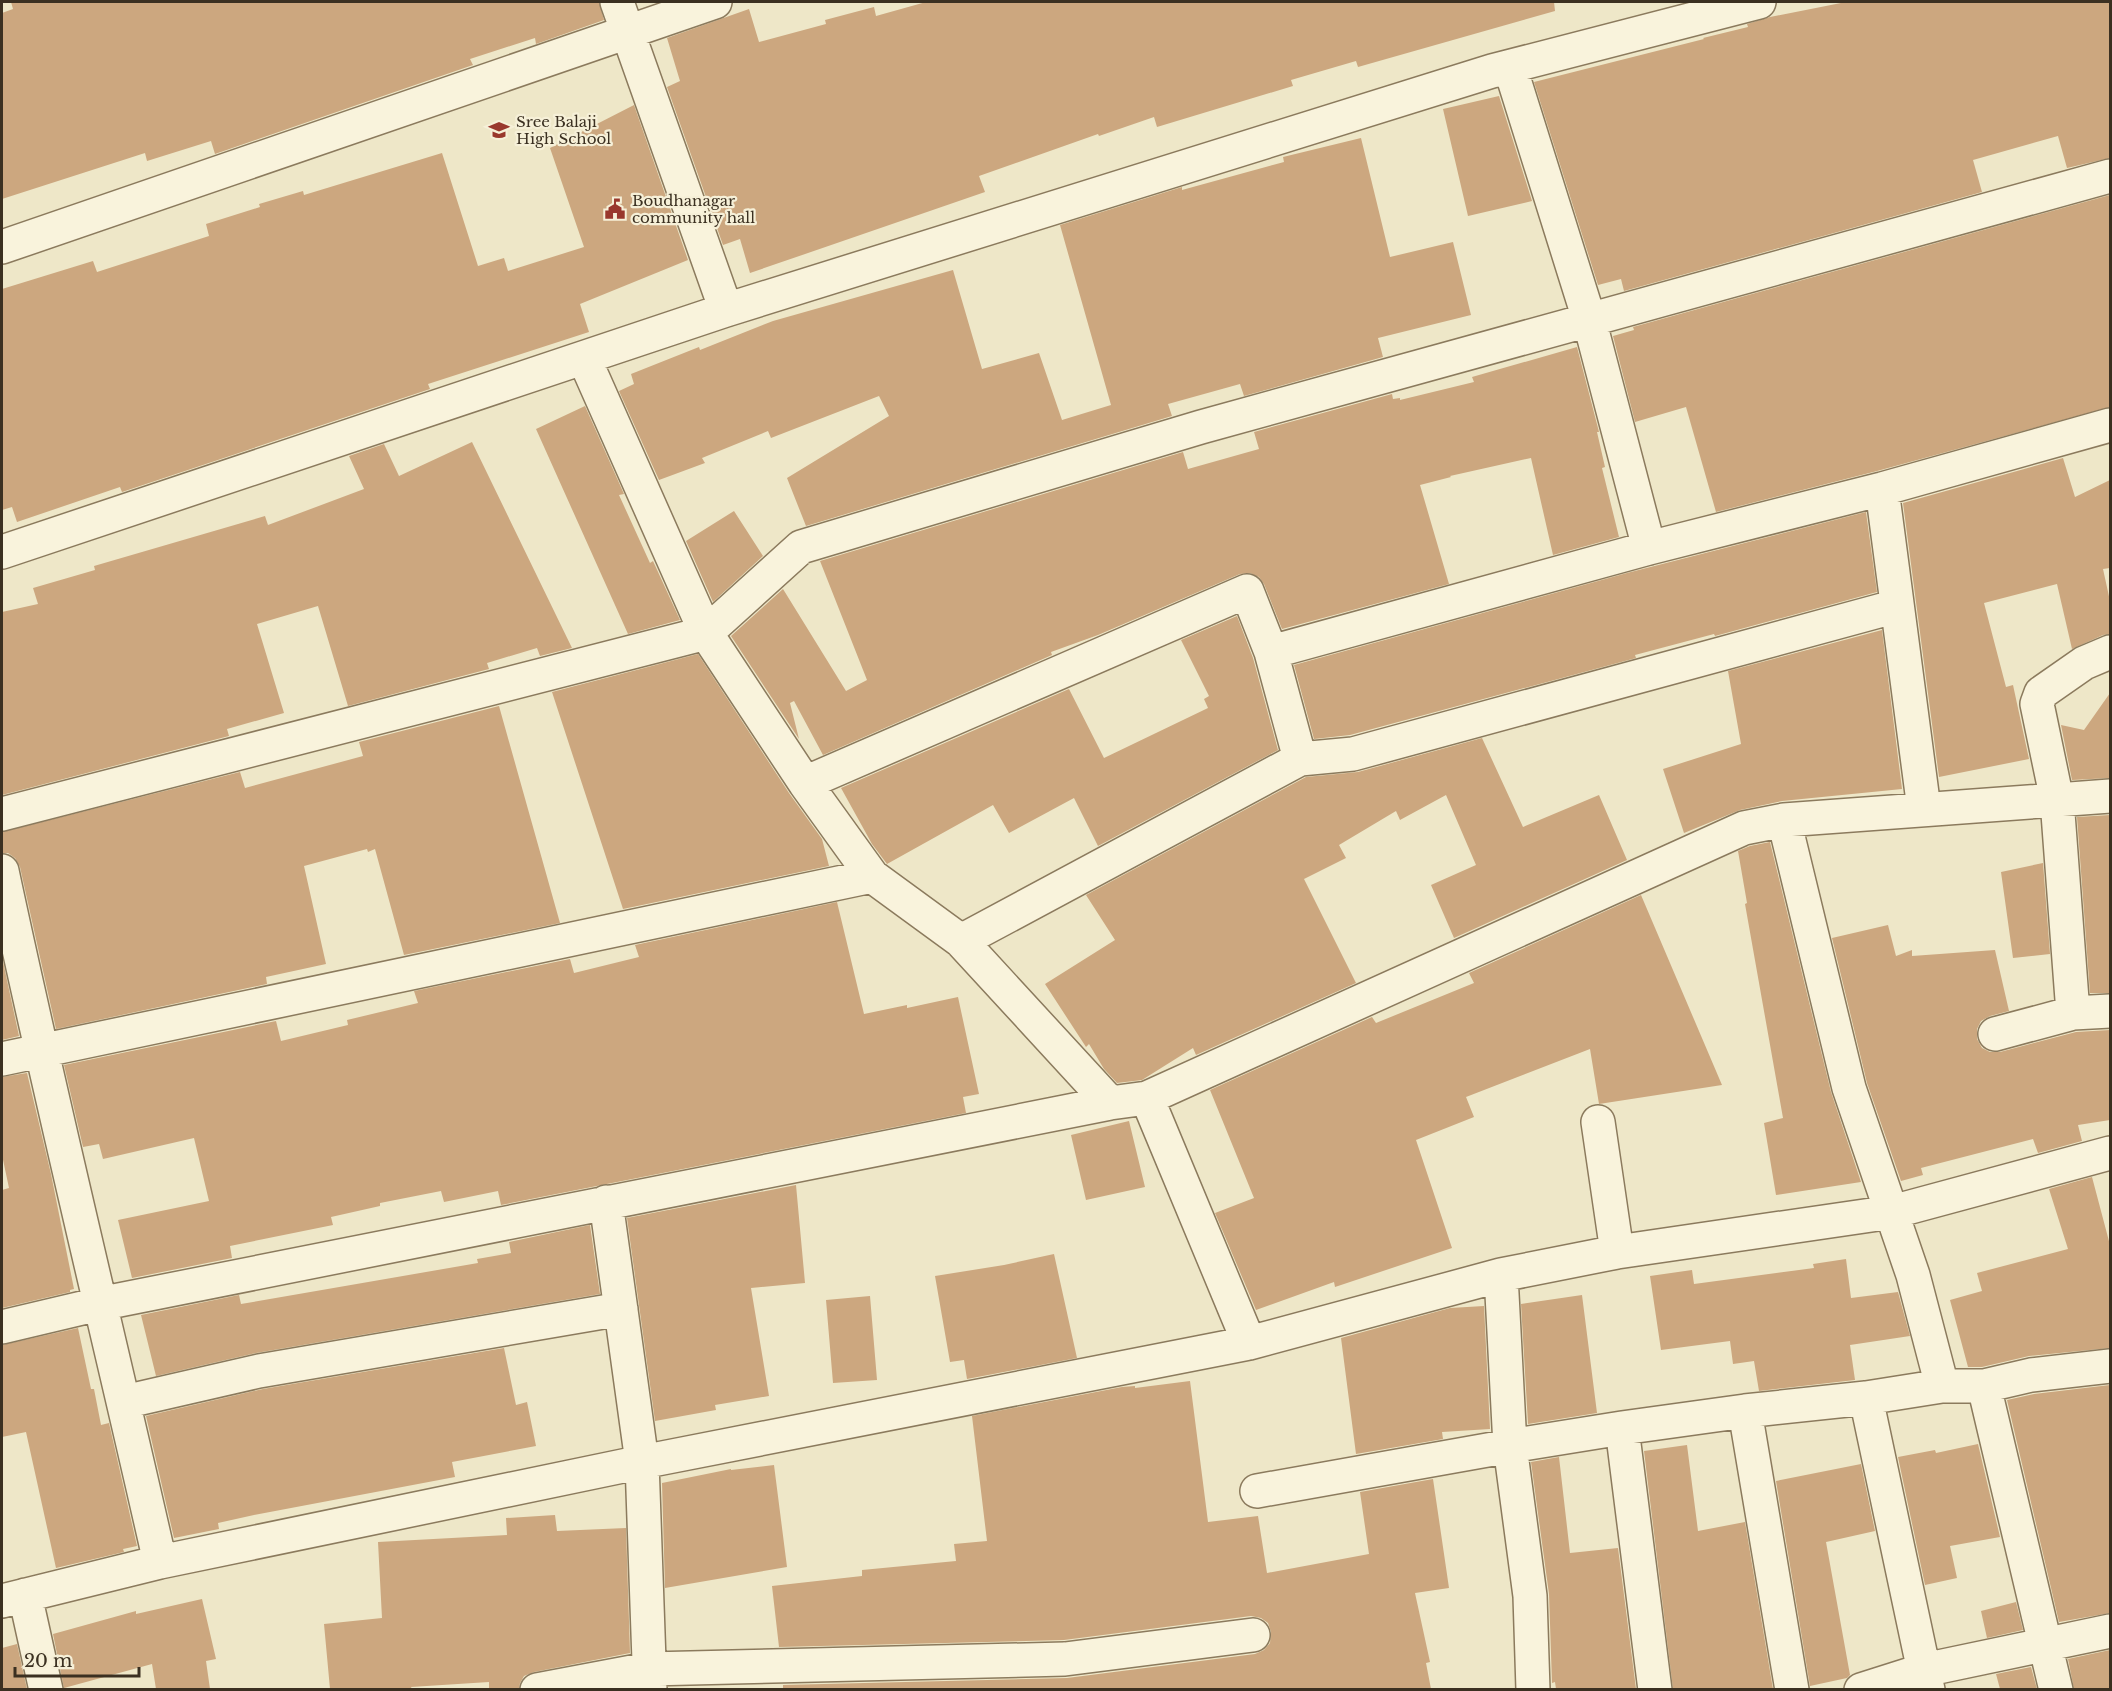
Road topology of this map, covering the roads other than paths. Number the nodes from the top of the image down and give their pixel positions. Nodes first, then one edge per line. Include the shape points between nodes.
1 (617, 2) edge
2 (715, 2) edge
3 (1759, 2) edge
4 (626, 32) junction
5 (1510, 66) junction
6 (2110, 176) edge
7 (2, 247) edge
8 (726, 310) junction
9 (1589, 319) junction
10 (584, 358) junction
11 (2110, 425) edge
12 (1882, 489) junction
13 (1649, 548) junction
14 (2, 552) edge
15 (1897, 606) junction
16 (706, 633) junction
17 (1271, 652) junction
18 (2110, 652) edge
19 (1300, 759) junction
20 (806, 783) junction
21 (2110, 796) edge
22 (2057, 800) junction
23 (1924, 809) junction
24 (2, 814) edge
25 (1784, 819) junction
26 (2, 871) edge
27 (872, 876) junction
28 (961, 941) junction
29 (2110, 1011) edge
30 (2073, 1013) junction
31 (1995, 1034) dead end
32 (40, 1051) junction
33 (2, 1059) edge
34 (1147, 1098) junction
35 (1110, 1102) junction
36 (1598, 1122) dead end
37 (2110, 1153) edge
38 (606, 1202) junction
39 (1892, 1212) junction
40 (1617, 1252) junction
41 (1502, 1275) junction
42 (99, 1304) junction
43 (621, 1309) junction
44 (2, 1327) edge
45 (1249, 1343) junction
46 (2110, 1366) edge
47 (1942, 1386) junction
48 (1984, 1386) junction
49 (1866, 1398) junction
50 (124, 1402) junction
51 (1744, 1411) junction
52 (1622, 1428) junction
53 (1510, 1446) junction
54 (642, 1462) junction
55 (1257, 1491) dead end
56 (160, 1562) junction
57 (13, 1598) edge
58 (2110, 1631) edge
59 (1253, 1635) dead end
60 (2044, 1644) junction
61 (649, 1679) edge
62 (1926, 1680) edge
63 (46, 1689) edge
64 (537, 1689) edge
65 (1533, 1689) edge
66 (1655, 1689) edge
67 (1792, 1689) edge
68 (1861, 1689) edge
69 (2056, 1689) edge

1 - 4 street
2 - 4 street
3 - 5 street
4 - 7 street
4 - 8 street
5 - 8 street
5 - 9 street
6 - 9 street
8 - 10 street
9 - 13 street
9 - 16 street via 1201,427 801,548
10 - 14 street
10 - 16 street
11 - 12 street
12 - 13 street
12 - 15 street
13 - 17 street
15 - 19 street via 1353,754
15 - 23 street
16 - 20 street
16 - 24 street
17 - 19 street
17 - 20 street via 1247,591
18 - 22 street via 2084,663 2041,693 2037,704
19 - 28 street
20 - 27 street
21 - 22 street
22 - 23 street
22 - 30 street
23 - 25 street
25 - 34 street via 1744,828
25 - 39 street via 1849,1088
26 - 32 street
27 - 28 street
27 - 32 street
28 - 35 street
29 - 30 street
30 - 31 street
32 - 33 street
32 - 42 street
34 - 35 street
34 - 45 street
35 - 38 street
36 - 40 street
37 - 39 street
38 - 42 street
38 - 43 street
39 - 40 street
39 - 47 street
40 - 41 street
41 - 45 street
41 - 53 street
42 - 44 street
42 - 50 street
43 - 50 street via 260,1371
43 - 54 street
45 - 54 street
46 - 48 street via 2031,1374
47 - 48 street
47 - 49 street
48 - 60 street
49 - 51 street
49 - 62 street
50 - 56 street
51 - 52 street
51 - 67 street
52 - 53 street
52 - 66 street
53 - 55 street
53 - 65 street via 1530,1596
54 - 56 street
54 - 61 street
56 - 57 street
57 - 63 street
58 - 60 street
59 - 61 street via 1065,1659
60 - 62 street
60 - 69 street
61 - 64 street
62 - 68 street

